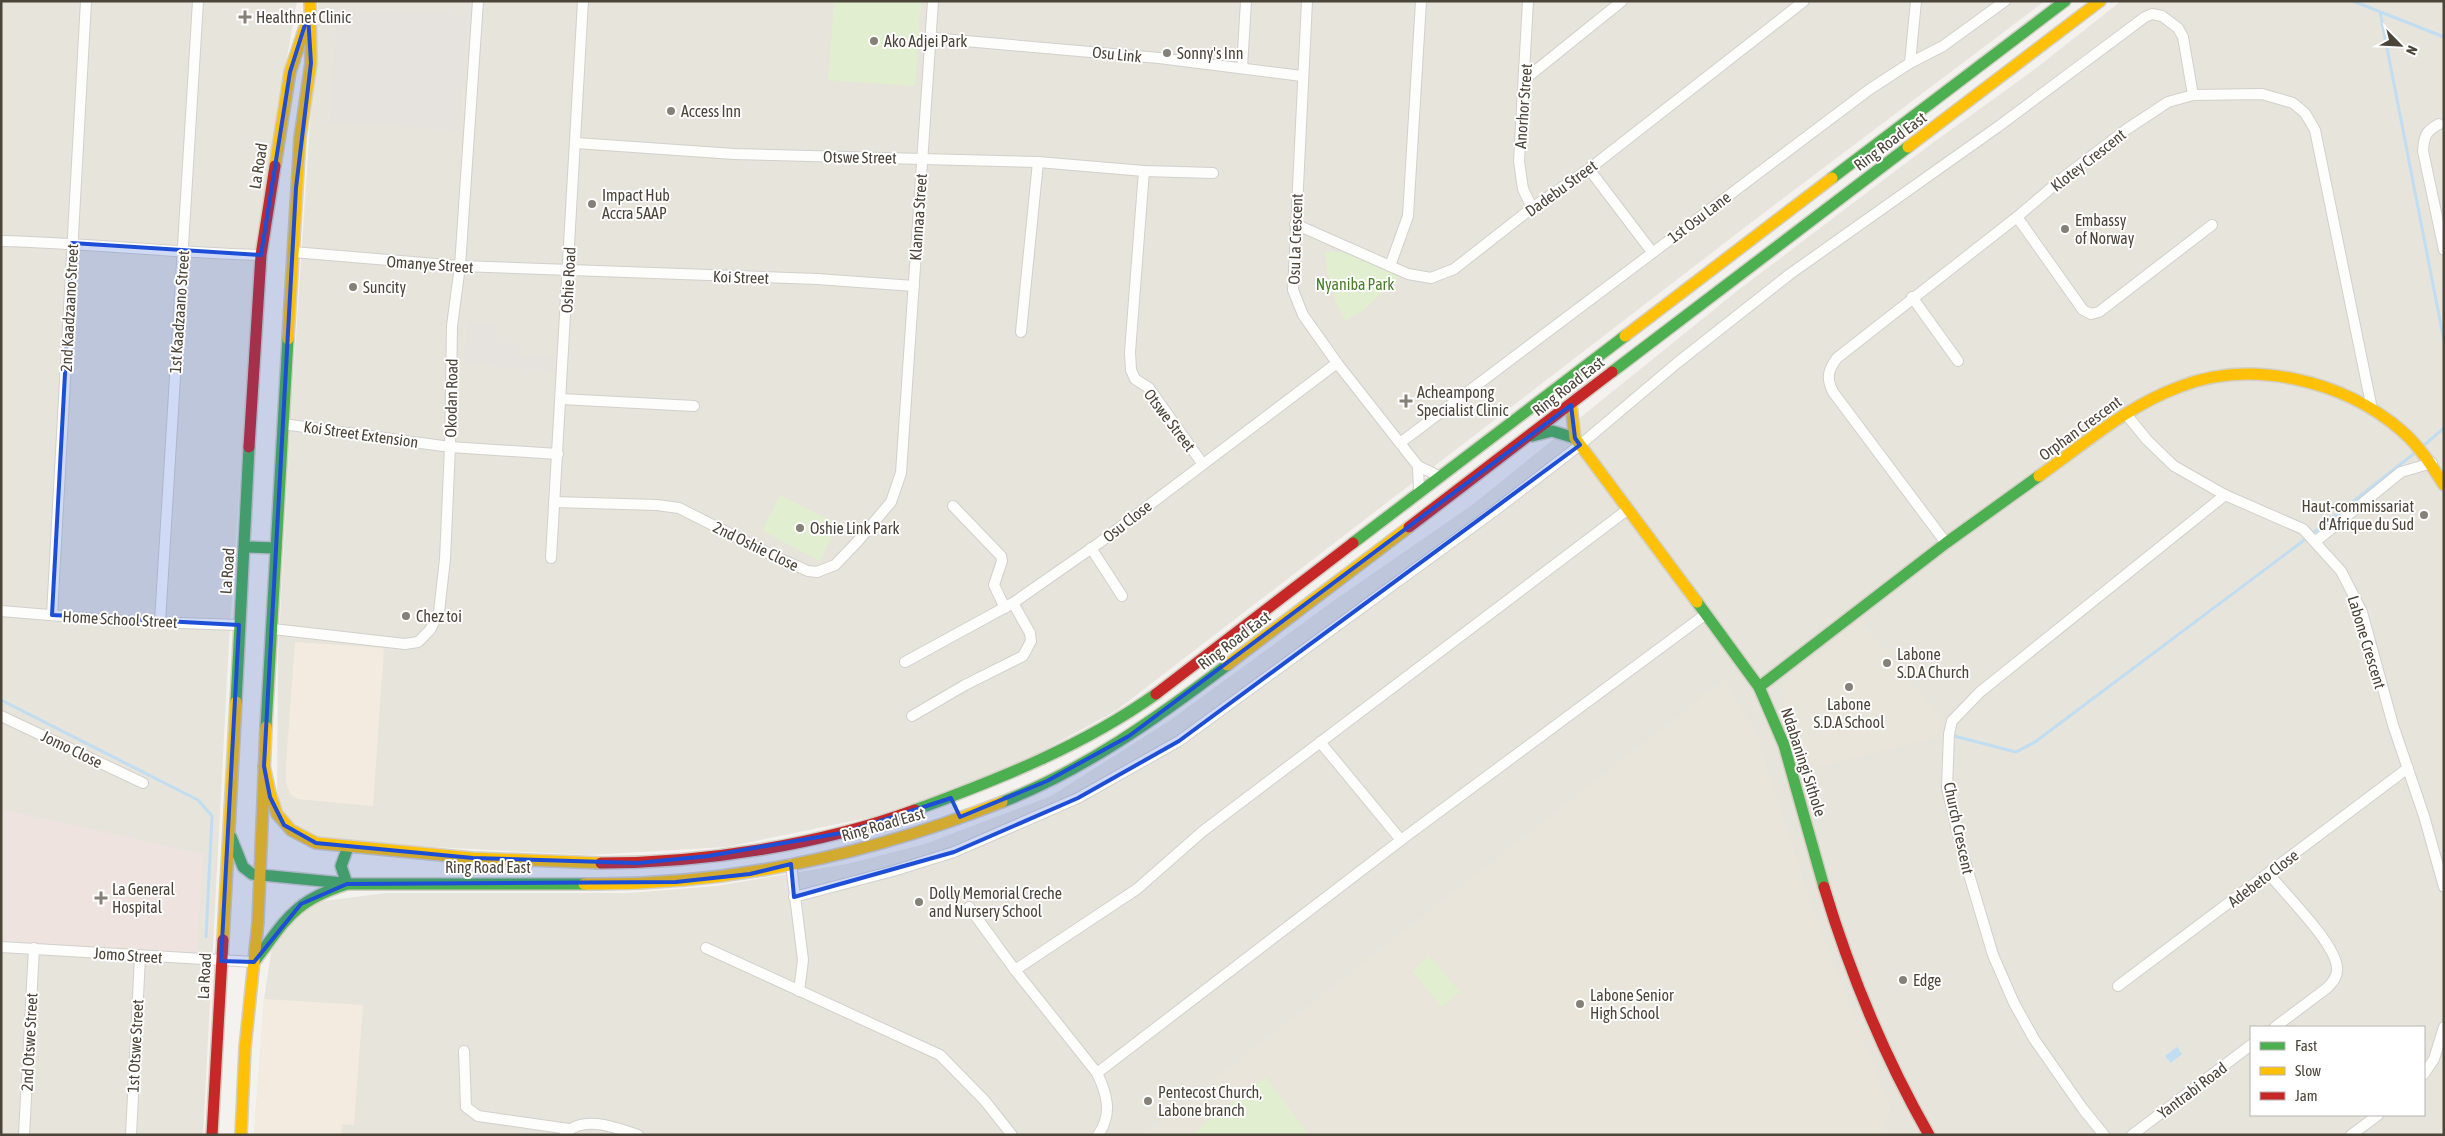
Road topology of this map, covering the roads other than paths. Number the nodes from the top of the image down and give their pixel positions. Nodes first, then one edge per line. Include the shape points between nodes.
1 (86, 1) edge
2 (198, 1) edge
3 (310, 1) edge
4 (478, 1) edge
5 (583, 1) edge
6 (933, 1) edge
7 (1246, 1) edge
8 (1307, 1) edge
9 (1421, 1) edge
10 (1528, 1) edge
11 (1622, 1) edge
12 (1804, 1) edge
13 (1916, 1) edge
14 (2005, 1) edge
15 (2064, 1) edge
16 (2100, 1) edge
17 (2052, 11) junction
18 (308, 15) junction
19 (2064, 28) junction
20 (931, 38) junction
21 (1910, 63) junction
22 (1242, 68) junction
23 (1302, 76) junction
24 (1525, 79) junction
25 (2193, 95) junction
26 (2439, 124) dead end
27 (576, 143) junction
28 (922, 158) junction
29 (1038, 162) junction
30 (1589, 168) junction
31 (1144, 170) junction
32 (1213, 174) dead end
33 (271, 185) junction
34 (296, 188) junction
35 (1532, 208) junction
36 (2017, 217) junction
37 (1295, 224) junction
38 (2212, 225) dead end
39 (1, 241) edge
40 (72, 243) junction
41 (2444, 250) edge
42 (293, 252) junction
43 (1652, 252) junction
44 (183, 253) junction
45 (260, 256) junction
46 (460, 266) junction
47 (1390, 266) junction
48 (568, 272) junction
49 (914, 286) junction
50 (1912, 297) junction
51 (1020, 332) dead end
52 (1958, 361) dead end
53 (1337, 363) junction
54 (561, 399) junction
55 (1571, 405) junction
56 (694, 406) dead end
57 (2372, 409) junction
58 (2126, 414) junction
59 (284, 424) junction
60 (904, 433) joint
61 (1532, 436) junction
62 (1578, 441) junction
63 (1400, 443) junction
64 (450, 447) junction
65 (558, 454) junction
66 (2430, 460) junction
67 (1202, 462) junction
68 (1418, 466) junction
69 (1439, 476) junction
70 (2444, 485) edge
71 (1419, 492) junction
72 (2225, 495) junction
73 (554, 502) junction
74 (953, 506) dead end
75 (1627, 510) junction
76 (2316, 541) junction
77 (1946, 543) junction
78 (245, 547) junction
79 (276, 548) junction
80 (1091, 548) junction
81 (551, 558) dead end
82 (1122, 596) dead end
83 (1009, 606) junction
84 (1, 611) edge
85 (1706, 614) junction
86 (52, 615) junction
87 (160, 622) junction
88 (239, 625) junction
89 (273, 629) junction
90 (905, 662) dead end
91 (1760, 687) junction
92 (1, 716) edge
93 (912, 716) dead end
94 (1320, 742) junction
95 (264, 766) junction
96 (2408, 768) junction
97 (143, 783) dead end
98 (951, 798) junction
99 (959, 817) junction
100 (228, 828) junction
101 (1401, 840) junction
102 (348, 847) junction
103 (791, 864) junction
104 (260, 874) junction
105 (2269, 874) junction
106 (347, 884) junction
107 (2444, 887) edge
108 (794, 897) junction
109 (970, 907) dead end
110 (1, 947) edge
111 (34, 948) junction
112 (706, 948) dead end
113 (140, 956) junction
114 (222, 961) junction
115 (254, 962) junction
116 (1015, 970) junction
117 (2118, 986) dead end
118 (799, 992) junction
119 (2276, 1026) edge
120 (2444, 1027) edge
121 (2250, 1046) edge
122 (464, 1051) dead end
123 (2425, 1072) edge
124 (1097, 1073) junction
125 (2377, 1116) edge
126 (567, 1132) edge
127 (24, 1135) edge
128 (131, 1135) edge
129 (212, 1135) edge
130 (241, 1135) edge
131 (638, 1135) edge
132 (1012, 1135) edge
133 (1098, 1135) edge
134 (1929, 1135) edge
135 (2104, 1135) edge
136 (2132, 1135) edge
137 (2351, 1135) edge

1 - 40 street, 2nd Kaadzaano Street
2 - 44 street, 1st Kaadzaano Street
3 - 18 main road, La Road
4 - 46 street, Okodan Road
5 - 27 street, Oshie Road
6 - 20 street, Klannaa Street
7 - 22 street
8 - 23 street, Osu La Crescent
9 - 47 street via 1408,216
10 - 24 street, Anorhor Street
11 - 24 street
12 - 30 street, Dadebu Street
13 - 21 street
14 - 21 street, 1st Osu Lane via 1942,46
15 - 17 main road, Ring Road East
16 - 19 main road, Ring Road East
17 - 19 main road
17 - 69 main road, Ring Road East
18 - 33 main road, La Road via 290,72
18 - 34 main road, La Road via 311,63
19 - 55 main road, Ring Road East
20 - 22 street, Osu Link
20 - 28 street, Klannaa Street
21 - 43 street, 1st Osu Lane via 1870,89
22 - 23 street, Osu Link
23 - 37 street, Osu La Crescent
24 - 35 street, Anorhor Street via 1519,161 1524,189
25 - 36 street, Klotey Crescent via 2168,102 2127,129
25 - 57 street, Klotey Crescent via 2262,94 2294,102 2315,130
25 - 62 street via 2183,37 2178,28 2162,16 2152,14 2145,17 1999,126 1790,274
26 - 41 street via 2428,130 2423,150
27 - 28 street, Otswe Street via 734,154
27 - 48 street, Oshie Road
28 - 29 street, Otswe Street
28 - 49 street, Klannaa Street
29 - 31 street, Otswe Street
29 - 51 street
30 - 35 street, Dadebu Street
30 - 43 street
31 - 32 street, Otswe Street
31 - 67 street, Otswe Street via 1131,370 1135,379 1149,388
33 - 34 main road
33 - 45 main road, La Road
34 - 42 main road, La Road
35 - 47 street, Dadebu Street via 1454,269 1430,278
36 - 38 street via 2083,310 2091,314 2099,312
36 - 50 street, Klotey Crescent
37 - 47 street, Dadebu Street
37 - 53 street, Osu La Crescent via 1293,290 1304,315
39 - 40 street
40 - 44 street
40 - 86 street, 2nd Kaadzaano Street
42 - 46 street, Omanye Street
42 - 59 main road, La Road
43 - 63 street, 1st Osu Lane
44 - 45 street
44 - 87 street, 1st Kaadzaano Street
45 - 78 main road, La Road
46 - 48 street, Omanye Street
46 - 64 street, Okodan Road via 452,326
48 - 49 street, Koi Street
48 - 54 street, Oshie Road
49 - 60 street, Klannaa Street
50 - 52 street
50 - 77 street, Klotey Crescent via 1837,358 1830,367 1828,382
53 - 63 street, Osu La Crescent
53 - 67 street, Osu Close
54 - 56 street
54 - 65 street, Oshie Road
55 - 61 main road, Ring Road East
55 - 62 main road, Ndabaningi Sithole
57 - 58 main road, Orphan Crescent via 2313,384 2281,376 2245,374 2212,377 2178,387 2154,396
57 - 66 main road, Orphan Crescent via 2414,442
58 - 72 street, Labone Crescent via 2174,466
58 - 77 main road, Orphan Crescent
59 - 64 street, Koi Street Extension
59 - 79 main road, La Road
60 - 73 street, 2nd Oshie Close via 901,473 891,502 844,558 826,570 808,571 679,508
61 - 62 main road via 1563,432
61 - 99 main road, Ring Road East via 1129,736 1047,781
62 - 75 main road, Ndabaningi Sithole
62 - 108 street via 1493,512 1179,741 1078,798 954,852
63 - 68 street, Osu La Crescent
64 - 65 street, Koi Street Extension
64 - 89 street, Okodan Road via 445,559 439,612 430,630 418,642 405,644
65 - 73 street, Oshie Road
66 - 70 main road, Orphan Crescent
66 - 76 street via 2401,472
67 - 80 street, Osu Close
68 - 69 street, Osu La Crescent
68 - 71 street
69 - 71 main road, Ring Road East
71 - 98 main road, Ring Road East via 1131,711 1038,761
72 - 76 street, Labone Crescent via 2303,529
72 - 135 street, Church Crescent via 1980,692 1952,721 1949,734 1947,788 1993,955 2034,1039
73 - 81 street, Oshie Road
74 - 83 street via 1001,556 994,585
75 - 85 main road, Ndabaningi Sithole
75 - 94 street
76 - 96 street, Labone Crescent via 2341,571 2362,612 2392,725
77 - 91 main road, Orphan Crescent
78 - 79 main road
78 - 88 main road, La Road
79 - 89 main road, La Road
80 - 82 street
80 - 83 street, Osu Close
83 - 90 street, Osu Close
83 - 93 street via 1030,633 1031,641 1023,656
84 - 86 street, Home School Street
85 - 91 main road, Ndabaningi Sithole
85 - 101 street
86 - 87 street, Home School Street
87 - 88 street, Home School Street
88 - 100 main road, La Road
89 - 95 main road, La Road
91 - 134 main road, Ndabaningi Sithole via 1784,745 1842,944 1894,1073
92 - 97 street, Jomo Close
94 - 101 street
94 - 116 street via 1203,831 1138,889
95 - 102 main road, Ring Road East via 270,797 284,825 297,836 316,843
95 - 104 main road, La Road
96 - 105 street, Adebeto Close
96 - 107 street, Labone Crescent
98 - 99 main road
98 - 102 main road, Ring Road East via 871,826 837,834 708,856 638,863 473,858
99 - 103 main road, Ring Road East via 865,847
100 - 104 main road via 243,867 252,874
100 - 114 main road, La Road
101 - 124 street
102 - 106 main road via 340,866
103 - 106 main road, Ring Road East via 750,874 676,882
103 - 108 street
104 - 106 main road
104 - 115 main road, La Road
105 - 117 street, Adebeto Close
105 - 119 street via 2323,938 2336,957 2338,970 2327,988
106 - 115 main road, Ring Road East via 301,904
108 - 118 street via 803,960
109 - 116 street
110 - 111 street, Jomo Street
111 - 113 street, Jomo Street
111 - 127 street, 2nd Otswe Street
112 - 118 street
113 - 114 street, Jomo Street
113 - 128 street, 1st Otswe Street
114 - 115 street, Jomo Street
114 - 129 main road, La Road
115 - 130 main road, La Road via 245,1048
116 - 124 street
118 - 132 street via 940,1055 985,1101
120 - 123 street via 2434,1059
121 - 136 street, Yantrabi Road
122 - 126 street via 466,1107 478,1116
124 - 133 street via 1108,1102 1107,1116
125 - 137 street
126 - 131 street via 585,1125 606,1125

